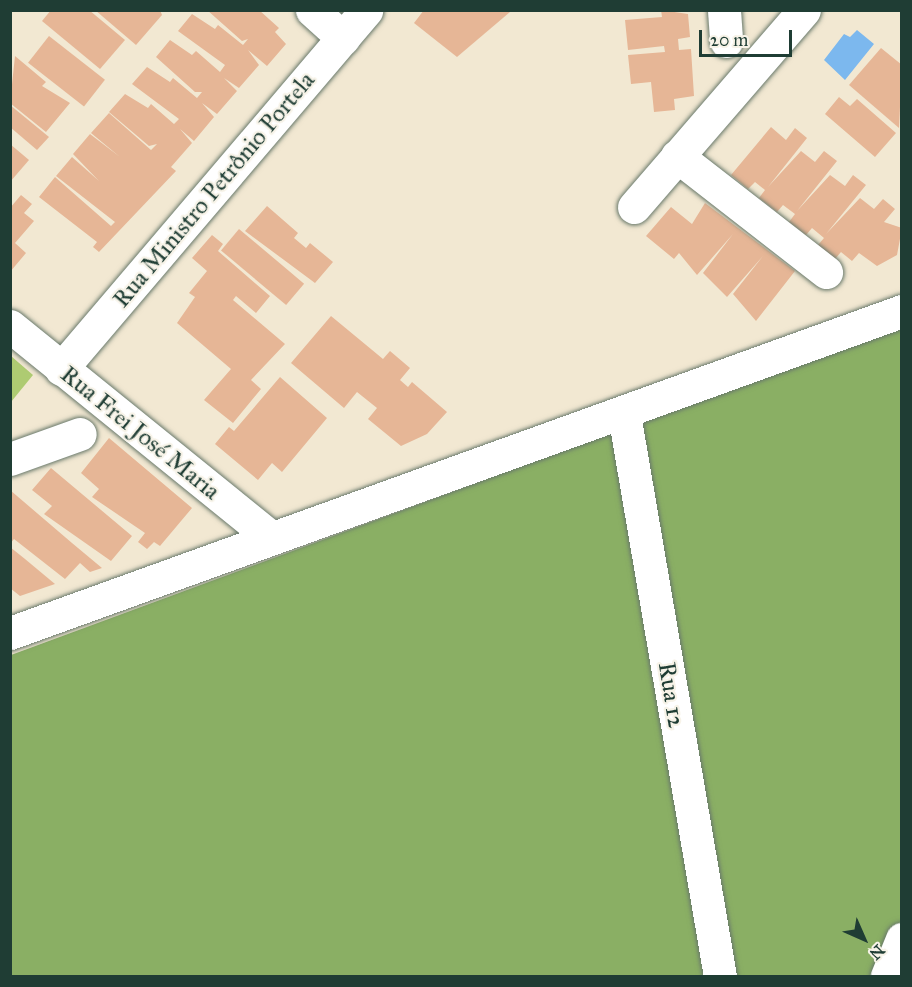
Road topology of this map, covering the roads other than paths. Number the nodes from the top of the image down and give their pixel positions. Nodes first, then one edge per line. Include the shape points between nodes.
1 (312, 10) edge
2 (366, 10) edge
3 (804, 10) edge
4 (343, 38) junction
5 (677, 156) junction
6 (634, 207) dead end
7 (826, 272) dead end
8 (902, 311) edge
9 (10, 326) edge
10 (61, 369) junction
11 (624, 414) junction
12 (80, 434) dead end
13 (10, 459) edge
14 (272, 538) junction
15 (10, 633) edge
16 (902, 939) edge
17 (720, 976) edge
18 (887, 976) edge

1 - 4 street
2 - 4 street, Rua Ministro Petrônio Portela
3 - 5 street
4 - 10 street, Rua Ministro Petrônio Portela
5 - 6 street
5 - 7 street
8 - 11 street
9 - 10 street, Rua Frei José Maria
10 - 14 street, Rua Frei José Maria
11 - 14 street
11 - 17 street, Rua 12
12 - 13 street
14 - 15 street
16 - 18 street

